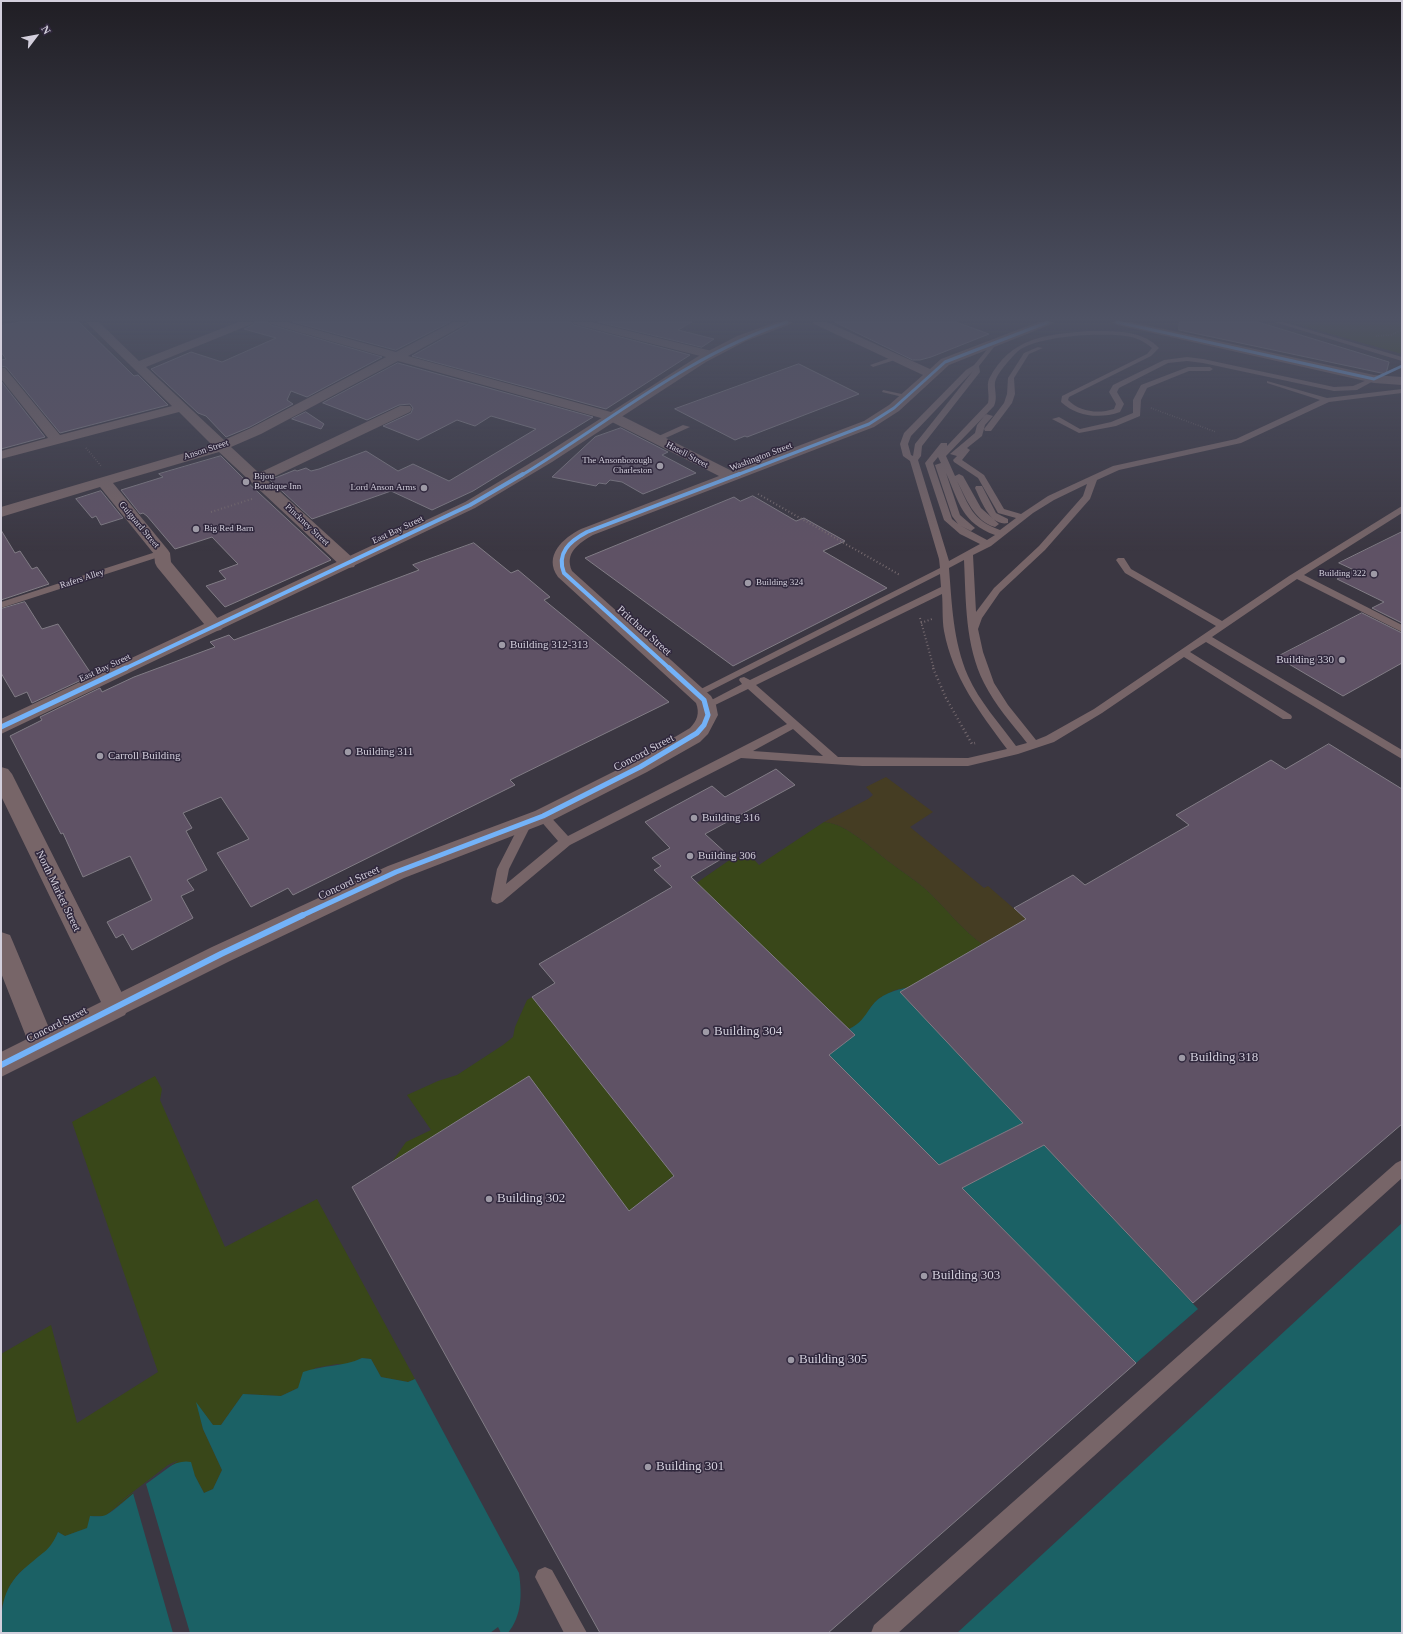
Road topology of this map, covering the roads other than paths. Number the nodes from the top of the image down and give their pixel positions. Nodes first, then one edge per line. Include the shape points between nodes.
1 (23, 398) edge
2 (170, 398) edge
3 (318, 398) edge
4 (548, 398) edge
5 (642, 398) edge
6 (904, 398) edge
7 (942, 398) edge
8 (956, 398) edge
9 (984, 398) edge
10 (992, 398) edge
11 (1000, 398) edge
12 (1010, 398) edge
13 (1065, 398) edge
14 (1117, 398) edge
15 (1138, 398) edge
16 (1322, 398) edge
17 (1342, 398) edge
18 (1328, 400) junction
19 (180, 408) junction
20 (405, 409) dead end
21 (614, 417) junction
22 (1056, 419) dead end
23 (686, 428) dead end
24 (656, 439) junction
25 (57, 441) junction
26 (222, 446) junction
27 (935, 454) junction
28 (1, 455) edge
29 (914, 460) junction
30 (968, 468) junction
31 (103, 475) junction
32 (731, 477) junction
33 (257, 479) junction
34 (1093, 479) junction
35 (1402, 509) edge
36 (1, 512) edge
37 (1024, 517) junction
38 (1005, 532) junction
39 (988, 544) junction
40 (162, 553) junction
41 (968, 555) junction
42 (561, 556) joint
43 (1121, 560) dead end
44 (348, 563) junction
45 (944, 568) junction
46 (1297, 574) junction
47 (946, 588) junction
48 (1, 605) edge
49 (1222, 625) junction
50 (215, 626) junction
51 (973, 629) junction
52 (1402, 629) edge
53 (1205, 637) junction
54 (1183, 652) junction
55 (737, 674) junction
56 (749, 684) junction
57 (703, 708) junction
58 (1287, 717) dead end
59 (795, 724) junction
60 (1, 727) edge
61 (1034, 744) junction
62 (1014, 751) junction
63 (739, 754) junction
64 (1402, 755) edge
65 (836, 760) junction
66 (1, 774) edge
67 (534, 819) junction
68 (566, 842) junction
69 (1, 942) edge
70 (116, 1007) junction
71 (42, 1044) junction
72 (1, 1065) edge
73 (1402, 1168) edge
74 (545, 1577) dead end
75 (576, 1633) edge
76 (882, 1633) edge

1 - 25 street
2 - 19 street, Pinckney Street
3 - 26 street, Anson Street
4 - 21 street, Hasell Street
5 - 21 street, East Bay Street
6 - 32 street, Washington Street via 884,416 869,424
7 - 29 lane via 907,435 904,444 907,456
8 - 29 lane via 918,446
9 - 27 lane
10 - 38 lane via 991,404 942,456 969,515 985,528
11 - 38 lane via 1000,402 981,425 979,434 960,447 950,458 981,516
12 - 30 lane via 989,426 987,436 970,447 957,460
13 - 14 lane via 1068,405 1090,413 1113,412 1120,404
15 - 22 lane via 1137,414 1113,424 1079,431
16 - 18 lane
17 - 18 lane
18 - 34 lane via 1243,439 1196,452 1133,463
19 - 25 street
19 - 26 street, Pinckney Street
20 - 33 street
21 - 24 street, Hasell Street
21 - 44 street, East Bay Street via 470,505
23 - 24 lane
24 - 32 street, Hasell Street
25 - 28 street
26 - 31 street, Anson Street
26 - 33 street, Pinckney Street
27 - 38 lane via 956,516 967,526
27 - 39 lane via 929,463 948,520 963,532
29 - 45 lane via 944,559
30 - 37 lane via 981,477 1001,511
30 - 38 lane
31 - 36 street, Anson Street
31 - 40 street, Guignard Street
32 - 42 street, Washington Street via 587,532 567,545
33 - 44 street, Pinckney Street
34 - 37 lane via 1050,498
34 - 51 lane via 1087,497 1042,548 997,590 977,618
35 - 46 lane
37 - 38 lane
38 - 39 lane
39 - 41 lane
40 - 48 lane, Rafers Alley
40 - 50 street, Guignard Street via 163,564
41 - 45 lane
41 - 51 lane
42 - 57 street, Pritchard Street via 564,573
43 - 49 lane via 1128,571
44 - 50 street, East Bay Street
45 - 47 lane
45 - 55 lane
46 - 49 lane
46 - 52 lane
47 - 56 lane
47 - 62 lane via 949,630 963,676
49 - 53 lane
50 - 60 street, East Bay Street
51 - 61 lane via 981,664 989,683
53 - 54 lane
53 - 64 lane
54 - 58 lane
54 - 61 lane via 1098,711 1050,739
55 - 56 lane
55 - 57 lane
56 - 57 lane
56 - 59 lane
57 - 67 street, Concord Street via 694,737
59 - 63 lane
59 - 65 lane
61 - 62 lane
62 - 65 lane via 968,762
63 - 65 lane
63 - 68 lane
66 - 70 street, North Market Street
67 - 68 lane
67 - 68 lane via 504,869 497,899
67 - 70 street, Concord Street via 396,872 221,954
69 - 71 street
70 - 71 street, Concord Street
71 - 72 street, Concord Street
73 - 76 lane
74 - 75 lane

